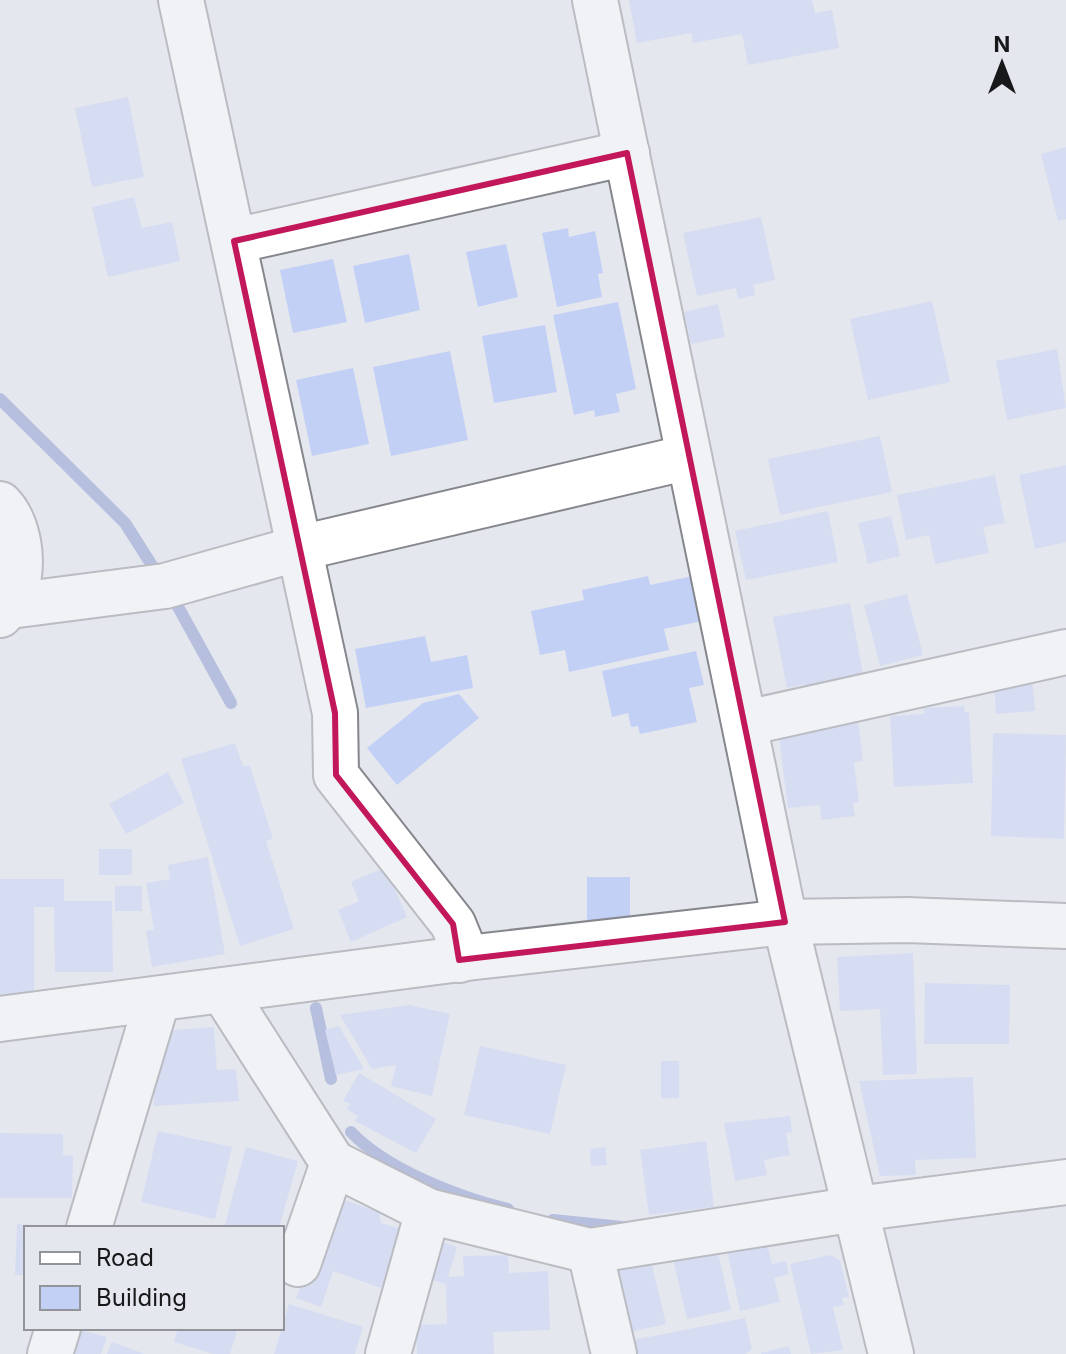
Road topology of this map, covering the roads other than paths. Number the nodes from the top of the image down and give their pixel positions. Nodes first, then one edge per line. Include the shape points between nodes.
1 (181, 0) edge
2 (595, 0) edge
3 (627, 153) junction
4 (234, 241) junction
5 (689, 457) junction
6 (0, 504) edge
7 (300, 548) junction
8 (5, 611) edge
9 (1066, 652) edge
10 (746, 723) junction
11 (785, 922) junction
12 (1066, 926) edge
13 (459, 960) junction
14 (223, 991) junction
15 (157, 1001) junction
16 (0, 1019) edge
17 (333, 1163) junction
18 (1066, 1182) edge
19 (856, 1209) junction
20 (428, 1211) junction
21 (90, 1226) edge
22 (590, 1251) junction
23 (298, 1264) dead end
24 (57, 1330) edge
25 (50, 1354) edge
26 (388, 1354) edge
27 (614, 1354) edge
28 (891, 1354) edge

1 - 4 street
2 - 3 street
3 - 4 street
3 - 5 street
4 - 7 street
5 - 7 street
5 - 10 street
6 - 8 street via 12,516 20,575
7 - 8 street via 165,586
7 - 13 street via 335,713 336,775 453,924 460,941
9 - 10 street
10 - 11 street
11 - 12 street
11 - 13 street
11 - 19 street
13 - 14 street
14 - 15 street
14 - 17 street
15 - 16 street
15 - 21 street
17 - 20 street
17 - 23 street
18 - 19 street
19 - 22 street
19 - 28 street
20 - 22 street
20 - 26 street
22 - 27 street
24 - 25 street

